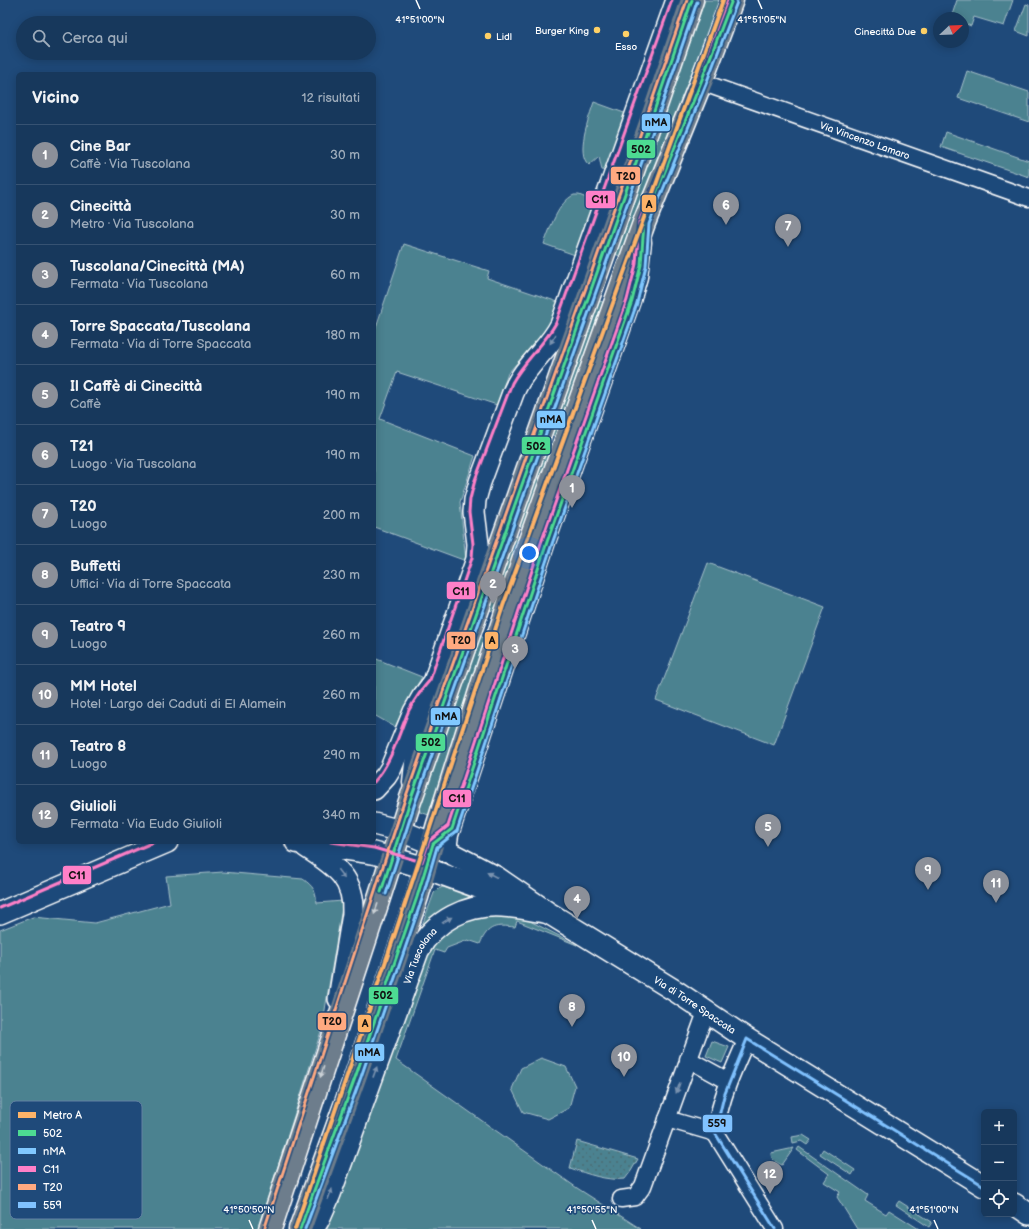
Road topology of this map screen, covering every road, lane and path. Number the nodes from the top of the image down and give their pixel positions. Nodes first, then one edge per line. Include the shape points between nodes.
1 (677, 0) edge
2 (692, 0) edge
3 (733, 2) edge
4 (701, 82) junction
5 (1029, 198) edge
6 (644, 223) junction
7 (434, 682) junction
8 (376, 787) edge
9 (410, 801) junction
10 (376, 825) edge
11 (401, 831) junction
12 (162, 844) edge
13 (302, 844) edge
14 (311, 844) edge
15 (441, 848) junction
16 (392, 858) junction
17 (425, 868) junction
18 (547, 912) junction
19 (0, 913) edge
20 (706, 1012) junction
21 (334, 1035) junction
22 (747, 1039) junction
23 (688, 1059) junction
24 (728, 1081) junction
25 (668, 1119) junction
26 (715, 1133) junction
27 (981, 1184) edge
28 (621, 1199) dead end
29 (1017, 1206) edge
30 (1029, 1214) edge
31 (270, 1229) edge
32 (300, 1229) edge
33 (312, 1229) edge
34 (775, 1229) edge

1 -> 7 street via 561,325 551,343 528,369 512,393 480,482 474,512 477,559
2 - 9 main road
3 - 4 main road, Via Tuscolana
4 - 5 street, Via Vincenzo Lamaro
4 - 6 main road, Via Tuscolana
6 - 15 main road, Via Tuscolana via 529,543 482,685
6 - 15 street, Via Tuscolana via 641,265 632,301 545,548 452,829
7 - 8 street via 414,712 391,768
7 - 9 street via 414,754
9 - 11 main road
10 - 11 street, Via di Torre Spaccata
11 - 15 street, Via di Torre Spaccata
11 - 16 main road
12 - 19 street
13 -> 21 street via 340,872 348,885 352,900 352,919
14 - 16 street, Via di Torre Spaccata
15 - 17 main road, Via Tuscolana
18 -> 15 street, Via di Torre Spaccata via 496,877
16 - 17 street, Via di Torre Spaccata
16 -> 21 main road
17 - 18 street, Via di Torre Spaccata
17 - 32 main road, Via Tuscolana via 356,1075
18 - 20 street, Via di Torre Spaccata
33 -> 18 street, Via Tuscolana via 330,1194 418,952 426,938 450,918 466,910 504,906
20 - 22 street, Via di Torre Spaccata
20 - 23 street
21 -> 31 main road
22 - 24 street
22 - 27 street, Via di Torre Spaccata
23 - 24 street
23 -> 25 street
24 - 26 street via 720,1104
25 - 26 street
25 - 28 street via 641,1190 635,1197
26 - 34 street
29 - 30 street

